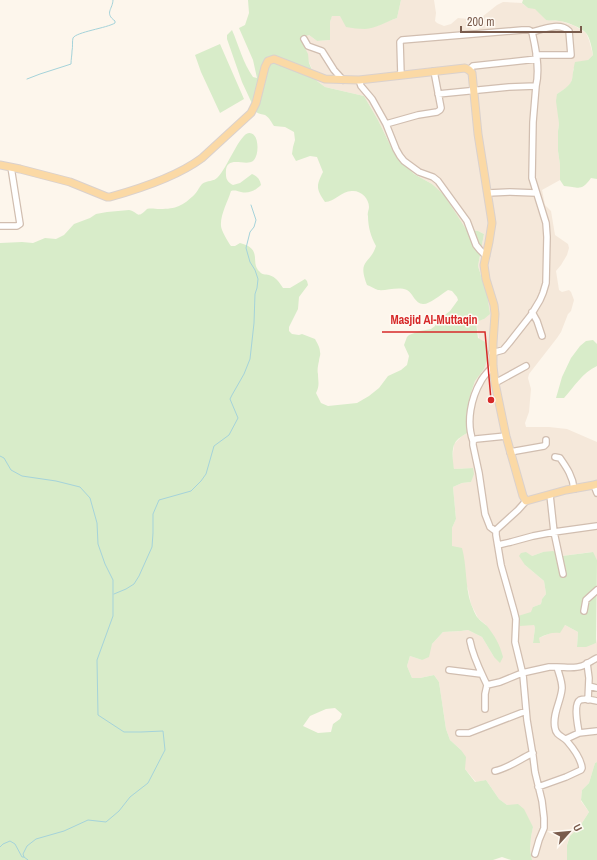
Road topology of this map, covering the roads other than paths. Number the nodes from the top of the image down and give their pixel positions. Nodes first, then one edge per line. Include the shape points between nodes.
1 (532, 32) junction
2 (304, 39) dead end
3 (537, 57) junction
4 (469, 70) junction
5 (434, 71) junction
6 (400, 76) junction
7 (343, 80) junction
8 (359, 80) junction
9 (536, 86) junction
10 (474, 91) junction
11 (438, 94) junction
12 (386, 124) junction
13 (0, 165) edge
14 (11, 167) junction
15 (488, 193) junction
16 (536, 193) junction
17 (0, 226) edge
18 (486, 256) junction
19 (532, 312) junction
20 (542, 336) dead end
21 (492, 353) junction
22 (493, 366) junction
23 (526, 366) dead end
24 (495, 383) junction
25 (506, 436) junction
26 (546, 440) dead end
27 (473, 441) junction
28 (510, 452) junction
29 (555, 457) dead end
30 (596, 485) edge
31 (574, 489) junction
32 (597, 494) edge
33 (550, 495) junction
34 (526, 501) junction
35 (597, 526) edge
36 (496, 530) junction
37 (554, 532) junction
38 (498, 545) junction
39 (563, 574) dead end
40 (597, 590) edge
41 (584, 611) dead end
42 (470, 641) dead end
43 (597, 658) edge
44 (587, 663) junction
45 (556, 667) junction
46 (449, 670) dead end
47 (522, 673) junction
48 (481, 674) junction
49 (487, 684) junction
50 (588, 686) junction
51 (597, 688) edge
52 (588, 700) junction
53 (597, 701) edge
54 (485, 709) dead end
55 (526, 711) junction
56 (597, 731) edge
57 (459, 733) dead end
58 (579, 733) junction
59 (566, 739) junction
60 (533, 753) junction
61 (495, 771) dead end
62 (538, 787) junction
63 (535, 854) dead end

1 - 3 street
1 - 3 street via 552,27 564,27 569,31 571,55
1 - 6 street via 522,30 402,40
2 - 7 street via 308,46 322,52
3 - 4 street via 473,66
3 - 9 street
4 - 5 main road via 465,68
4 - 10 main road via 472,73
5 - 6 main road
5 - 11 street
6 - 8 main road
7 - 8 main road
7 - 14 main road via 325,80 274,59 269,60 251,113 202,158 164,179 115,195 107,197 70,182
8 - 12 street
9 - 10 street
9 - 16 street via 532,122 532,178
10 - 11 street
10 - 15 main road
11 - 12 street via 441,108 439,111
12 - 18 street via 400,156 419,172 438,181 467,221 476,245
13 - 14 main road
14 - 17 street via 20,224
15 - 16 street
15 - 18 main road via 492,223
16 - 19 street via 546,223 547,265 544,293
18 - 21 main road via 484,271 495,314
19 - 20 street
19 - 21 street via 504,348
21 - 22 main road
22 - 24 main road
22 - 27 street via 481,381 473,402 469,424
23 - 24 street
24 - 25 main road
25 - 27 street
25 - 28 main road
26 - 28 street via 544,446
27 - 36 street via 485,514 490,527
28 - 34 main road
29 - 31 street via 560,458 568,469
30 - 31 main road
30 - 32 street
31 - 33 main road
33 - 34 main road
33 - 37 street
34 - 36 street
35 - 37 street
36 - 38 street
37 - 38 street
37 - 39 street
38 - 47 street via 516,619 515,642
40 - 41 street via 586,600
42 - 48 street
43 - 44 street
44 - 45 street via 575,668
44 - 50 street
45 - 47 street
45 - 59 street via 562,688 554,720 555,730
46 - 48 street
47 - 49 street
47 - 55 street
48 - 49 street
49 - 54 street
50 - 51 street
50 - 52 street
52 - 53 street
52 - 58 street via 578,702 576,710
55 - 57 street via 469,733
55 - 60 street
56 - 58 street
58 - 59 street
59 - 62 street via 581,765 581,770
60 - 61 street via 502,770
60 - 62 street
62 - 63 street via 544,828

